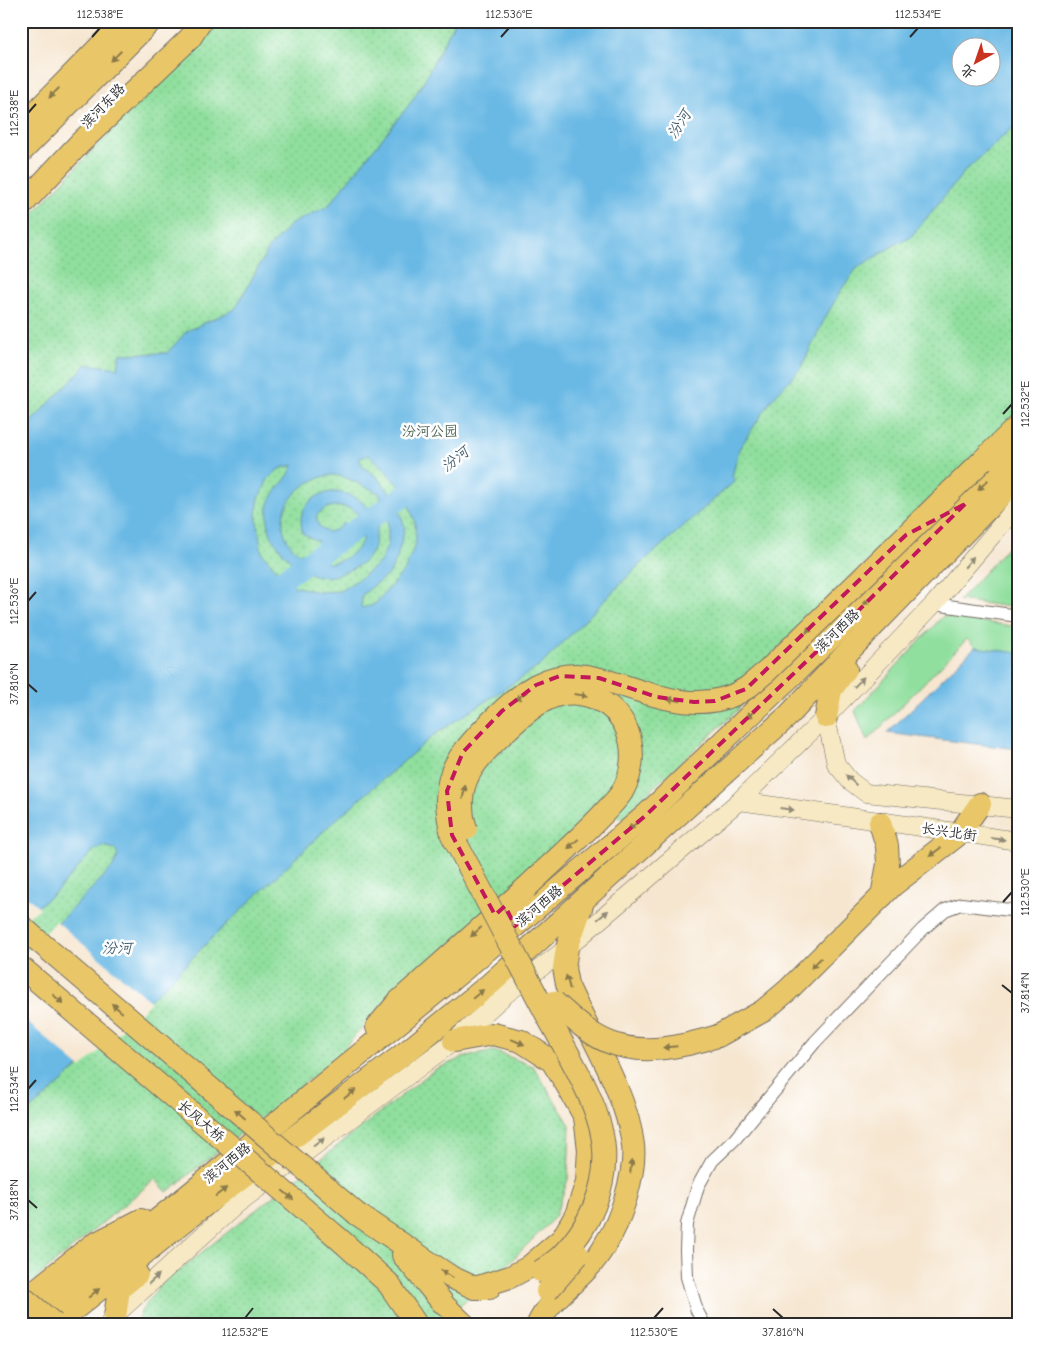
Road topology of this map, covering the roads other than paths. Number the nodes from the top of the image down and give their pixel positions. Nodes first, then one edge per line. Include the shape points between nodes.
1 (125, 21) edge
2 (151, 21) edge
3 (185, 21) edge
4 (201, 21) edge
5 (21, 127) edge
6 (21, 152) edge
7 (21, 191) edge
8 (21, 206) edge
9 (1018, 426) edge
10 (1015, 457) edge
11 (965, 504) junction
12 (1015, 511) edge
13 (906, 535) junction
14 (934, 604) junction
15 (886, 615) junction
16 (1018, 616) edge
17 (826, 717) junction
18 (739, 801) junction
19 (980, 804) junction
20 (1018, 809) edge
21 (880, 822) junction
22 (959, 834) junction
23 (1018, 841) edge
24 (882, 896) junction
25 (583, 901) junction
26 (1018, 911) edge
27 (21, 926) edge
28 (567, 948) junction
29 (21, 967) edge
30 (554, 1002) junction
31 (454, 1042) junction
32 (334, 1076) junction
33 (191, 1204) junction
34 (357, 1214) junction
35 (337, 1236) junction
36 (544, 1281) junction
37 (475, 1288) junction
38 (21, 1296) edge
39 (21, 1302) edge
40 (442, 1302) joint
41 (21, 1307) edge
42 (111, 1321) edge
43 (27, 1324) edge
44 (42, 1324) edge
45 (55, 1324) edge
46 (410, 1324) edge
47 (416, 1324) edge
48 (465, 1324) edge
49 (530, 1324) edge
50 (538, 1324) edge
51 (704, 1324) edge

1 -> 5 highway
2 -> 6 highway, 滨河东路
3 - 7 highway, 滨河东路
4 - 8 highway via 190,38 80,143
9 - 13 highway, bridge
10 -> 11 highway, 滨河西路
10 - 15 highway, 滨河西路
11 - 13 highway
11 -> 32 highway, 滨河西路 via 836,633 644,816
14 -> 12 street
13 -> 36 highway, bridge via 766,672 731,696 694,702 656,697 599,678 560,676 536,685 502,711 463,752 452,770 446,791 446,810 452,835 579,1074 597,1116 604,1148 603,1180 593,1210
14 - 16 street
17 -> 14 street
15 - 17 highway via 831,690
15 - 25 highway, 滨河西路 via 789,716
17 - 18 street
19 -> 17 street, 长兴北街 via 866,793 836,764
18 -> 21 street, 长兴北街
28 -> 18 street
19 - 20 street, 长兴北街
19 - 22 highway
21 - 22 street, 长兴北街
21 - 24 highway via 888,864
22 -> 23 street, 长兴北街
22 -> 24 highway
24 -> 30 highway, bridge via 788,990 763,1011 718,1036 685,1045 639,1049 610,1043 579,1024
25 - 28 highway
33 -> 25 highway, 滨河西路 via 424,1037 490,984
26 - 51 street via 962,904 945,910 815,1042 735,1139 712,1161 698,1186 687,1224 687,1276
34 -> 27 highway, bridge
28 - 31 street via 506,995
50 -> 28 highway via 544,1312 587,1269 606,1243 620,1217 634,1147 615,1084 567,984 564,968
29 -> 35 highway, 长风大桥, bridge
30 -> 32 highway, bridge via 467,833 463,820 463,789 468,774 489,747 531,710 548,698 582,694 600,700 616,711 631,741 632,762 621,793 594,824 526,888 398,1002
30 - 36 highway, bridge via 604,1099 615,1141 615,1186 602,1224 585,1247
31 -> 37 highway via 494,1034 520,1041 552,1061 585,1117 589,1150 587,1182 576,1215 562,1239 529,1267 510,1278
42 -> 31 street via 236,1205
32 - 33 highway, 滨河西路
33 - 39 highway via 91,1246
33 - 42 highway via 145,1267 118,1289
33 - 43 highway, 滨河西路
45 -> 33 highway, 滨河西路
37 -> 34 highway via 450,1277
34 - 40 highway via 409,1260
35 - 46 highway
35 - 47 highway, 长风大桥 via 388,1283
36 - 37 highway via 494,1289
36 - 49 highway
38 - 45 highway, bridge
40 - 48 main road
41 - 44 highway

